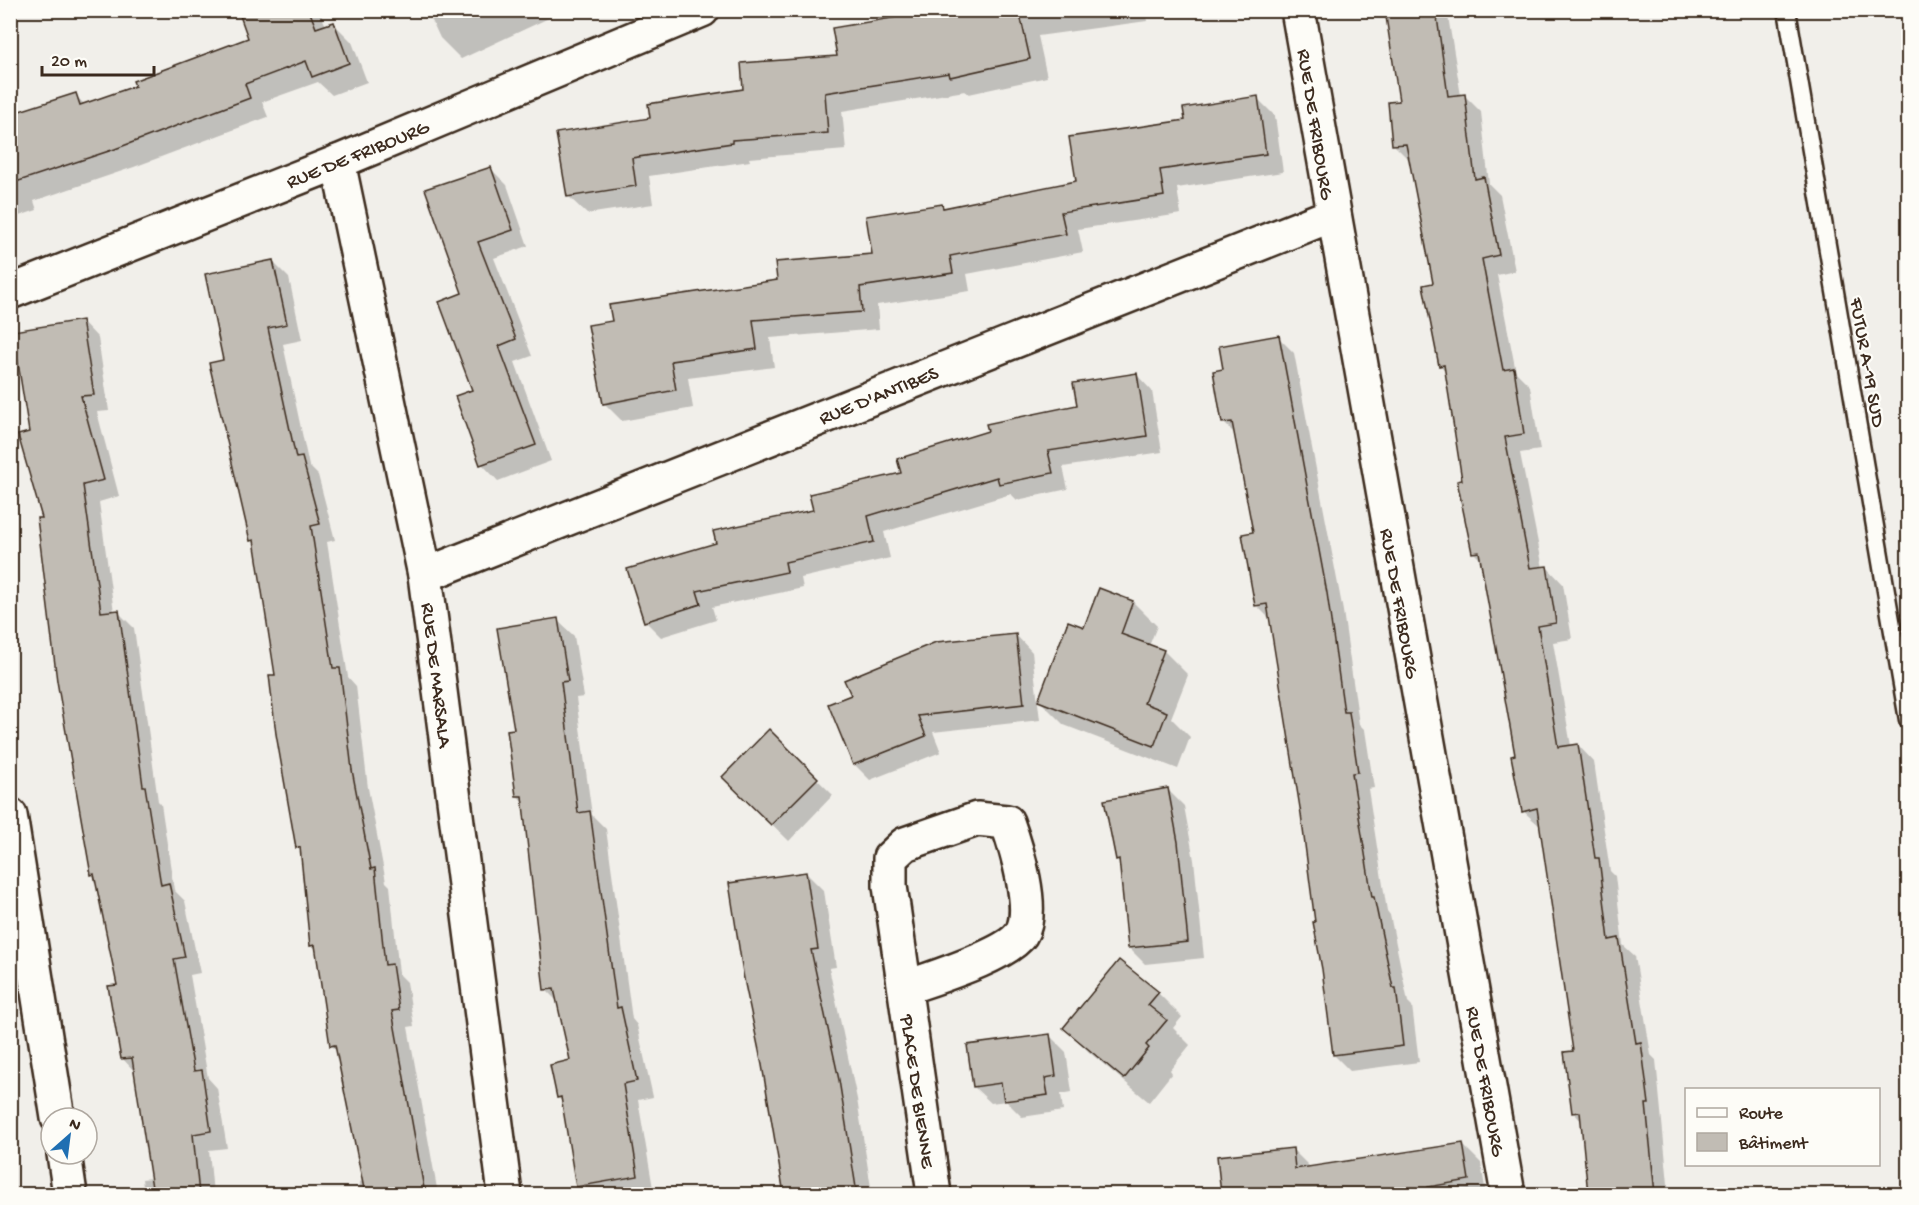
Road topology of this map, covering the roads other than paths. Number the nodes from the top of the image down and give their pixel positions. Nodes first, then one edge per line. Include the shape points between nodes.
1 (702, 10) edge
2 (1298, 10) edge
3 (1787, 10) edge
4 (638, 22) edge
5 (338, 162) junction
6 (1332, 215) junction
7 (10, 292) edge
8 (425, 575) junction
9 (1908, 720) edge
10 (10, 815) edge
11 (905, 988) junction
12 (56, 1106) edge
13 (66, 1166) edge
14 (70, 1194) edge
15 (505, 1194) edge
16 (934, 1194) edge
17 (1508, 1194) edge

1 - 4 street, RUE DE FRIBOURG
2 - 6 street, RUE DE FRIBOURG
3 - 9 lane, FUTUR A-19 SUD
4 - 5 street, RUE DE FRIBOURG
5 - 7 street, RUE DE FRIBOURG
5 - 8 street, RUE DE MARSALA
6 - 8 street, RUE D'ANTIBES
6 - 17 street, RUE DE FRIBOURG
8 - 15 street, RUE DE MARSALA
10 - 12 street
11 - 11 street, PLACE DE BIENNE via 998,952 1021,933 1026,907 1020,857 1007,822 977,819 905,844 890,858 890,886
11 - 16 street, PLACE DE BIENNE
13 - 14 street

